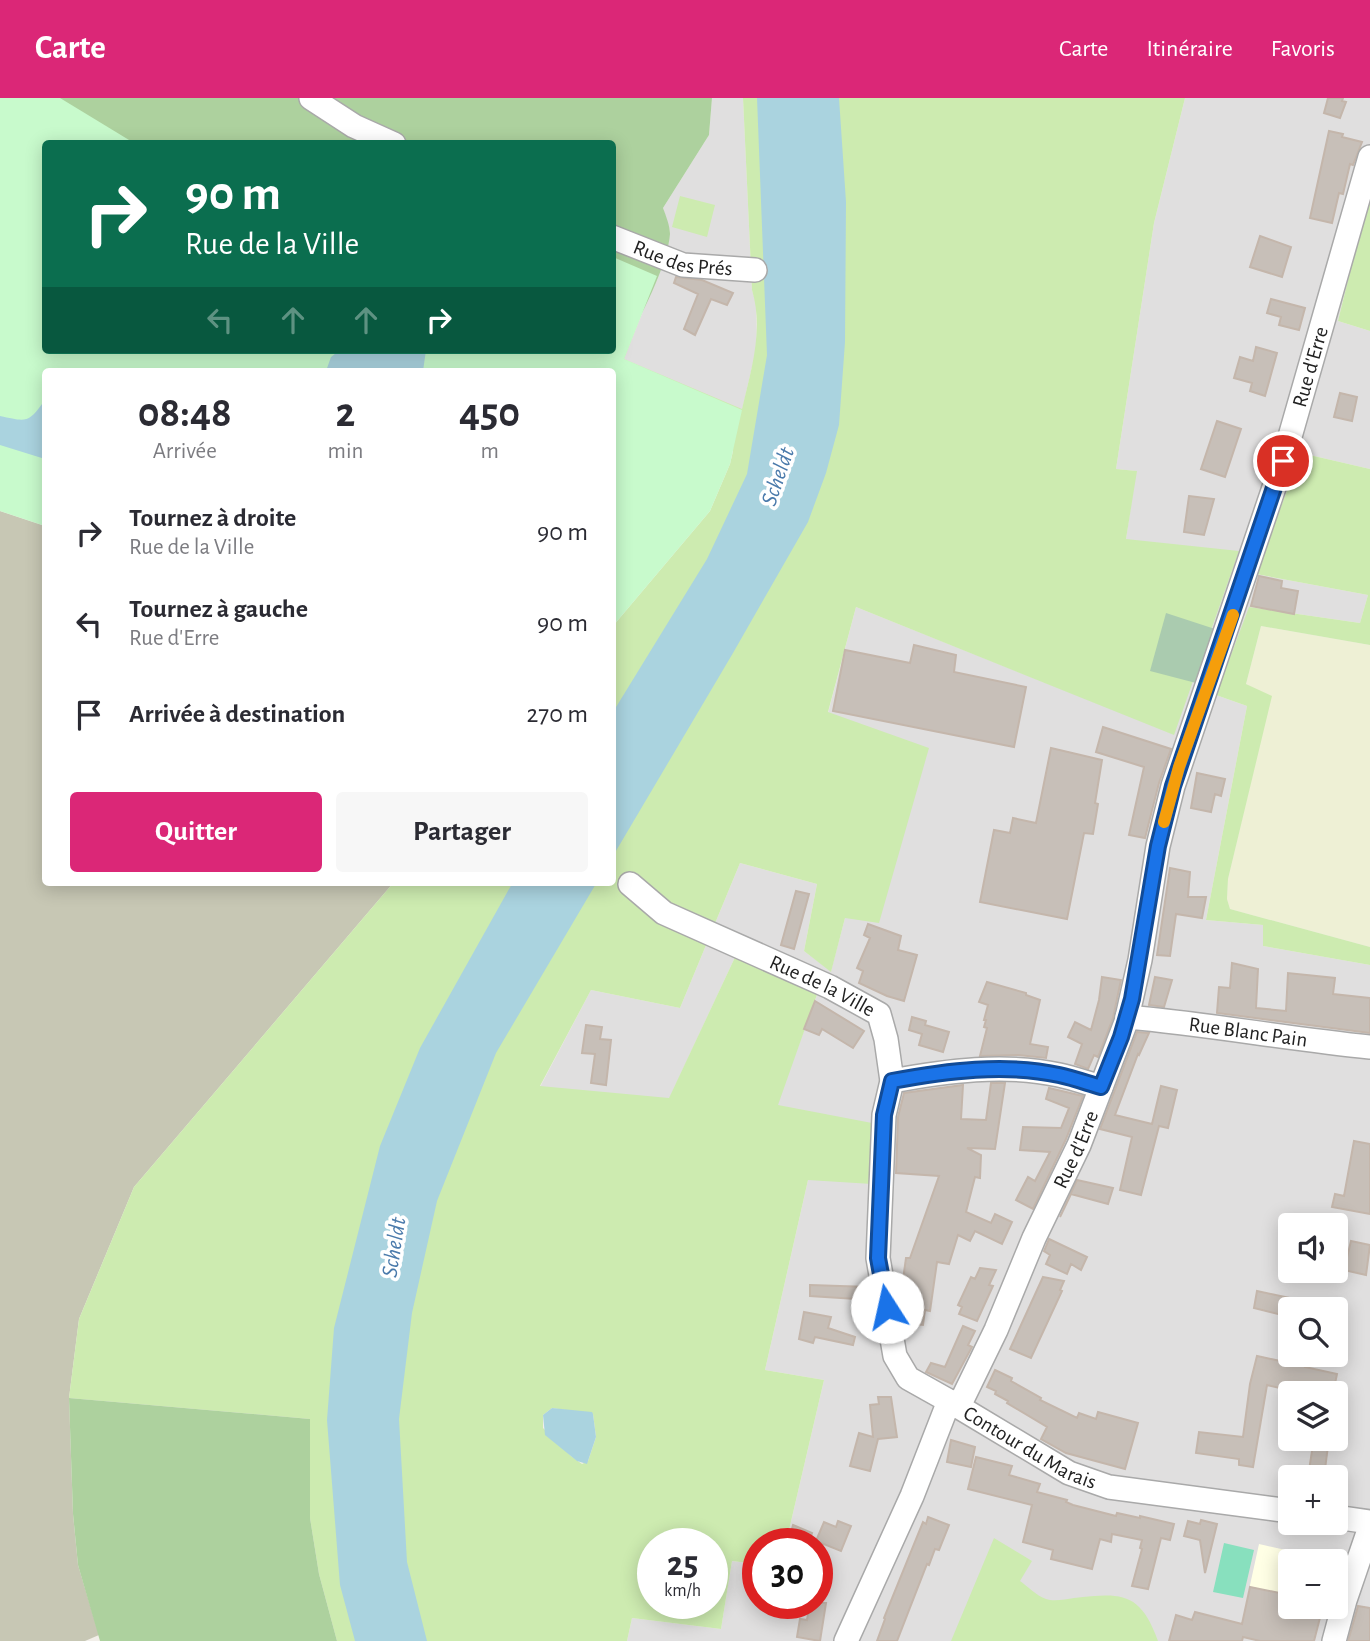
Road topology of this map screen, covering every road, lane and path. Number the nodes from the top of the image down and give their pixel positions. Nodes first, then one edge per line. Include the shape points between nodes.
1 (312, 98) edge
2 (385, 140) edge
3 (1370, 157) edge
4 (616, 239) edge
5 (755, 270) dead end
6 (630, 884) dead end
7 (1127, 1017) junction
8 (1370, 1047) edge
9 (892, 1081) junction
10 (1101, 1087) junction
11 (954, 1404) junction
12 (1278, 1509) edge
13 (1348, 1520) edge
14 (1370, 1524) edge
15 (846, 1641) edge
16 (1334, 1641) edge

1 - 2 street
3 - 7 street, Rue d'Erre via 1283,461 1173,786
4 - 5 street, Rue des Prés via 683,265
6 - 9 street, Rue de la Ville via 664,913 830,987 879,1014
7 - 8 street, Rue Blanc Pain
7 - 10 street, Rue d'Erre
9 - 10 street via 945,1071 1006,1070 1058,1074
9 - 11 street via 884,1115 878,1258 895,1356 908,1378
10 - 11 street, Rue d'Erre via 996,1330
11 - 12 street, Contour du Marais via 1069,1473 1109,1488
11 - 15 street, Contour du Marais
13 - 14 street
14 - 16 street

